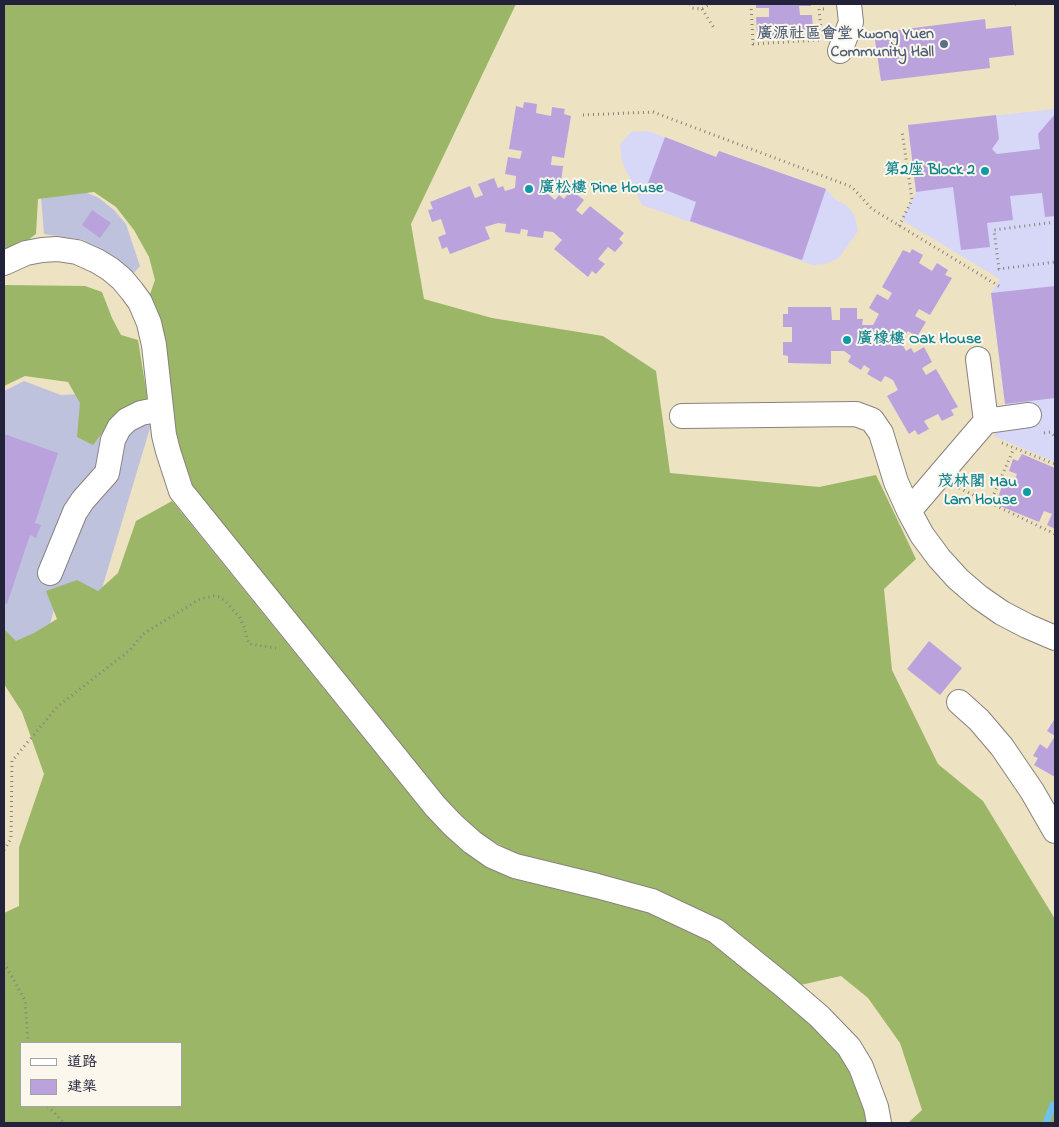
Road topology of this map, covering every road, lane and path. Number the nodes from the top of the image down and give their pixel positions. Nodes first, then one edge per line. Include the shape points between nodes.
1 (690, 4) edge
2 (710, 4) edge
3 (751, 4) edge
4 (850, 5) edge
5 (702, 9) junction
6 (714, 28) dead end
7 (840, 51) dead end
8 (583, 115) dead end
9 (902, 131) dead end
10 (1055, 222) edge
11 (899, 226) junction
12 (1055, 262) edge
13 (4, 263) edge
14 (1002, 288) dead end
15 (978, 359) dead end
16 (161, 409) junction
17 (682, 416) dead end
18 (986, 421) junction
19 (1035, 424) joint
20 (1055, 436) edge
21 (1004, 438) dead end
22 (1014, 448) junction
23 (1055, 464) edge
24 (964, 482) dead end
25 (959, 488) junction
26 (953, 495) dead end
27 (990, 503) junction
28 (908, 511) junction
29 (1055, 534) edge
30 (50, 573) dead end
31 (299, 638) junction
32 (1055, 638) edge
33 (959, 702) dead end
34 (1055, 831) edge
35 (4, 850) edge
36 (4, 963) edge
37 (28, 1042) edge
38 (49, 1107) edge
39 (64, 1123) edge
40 (879, 1123) edge

1 - 5 path via 692,8
2 - 5 path
3 - 4 path via 753,44 822,40 820,9
4 - 7 street via 851,22
5 - 6 path
8 - 11 path via 653,112 852,186 872,209
9 - 11 path via 912,200
10 - 12 path via 994,230 1000,268
11 - 14 path
13 - 16 street via 26,253 57,249 77,252 97,261 122,279 140,302 149,323
15 - 18 street
16 - 30 street via 141,413 119,428 113,440 107,472 75,512
16 - 31 street via 168,451 181,491
17 - 28 street via 856,414 872,420 881,433
18 - 19 street
18 - 28 street
19 - 20 path
21 - 22 path via 997,441
22 - 23 path
22 - 27 path
24 - 25 path
25 - 26 path
25 - 27 path
27 - 29 path
28 - 32 street via 939,558 972,591 1002,613
31 - 35 path via 278,648 248,644 240,618 220,597 214,596 200,599 143,634 130,650 57,707 12,761 11,839
31 - 40 street via 435,806 472,842 515,866 652,901 716,931 819,1016 849,1048 861,1067
33 - 34 street via 1002,746
36 - 37 path via 25,1000
38 - 39 path

